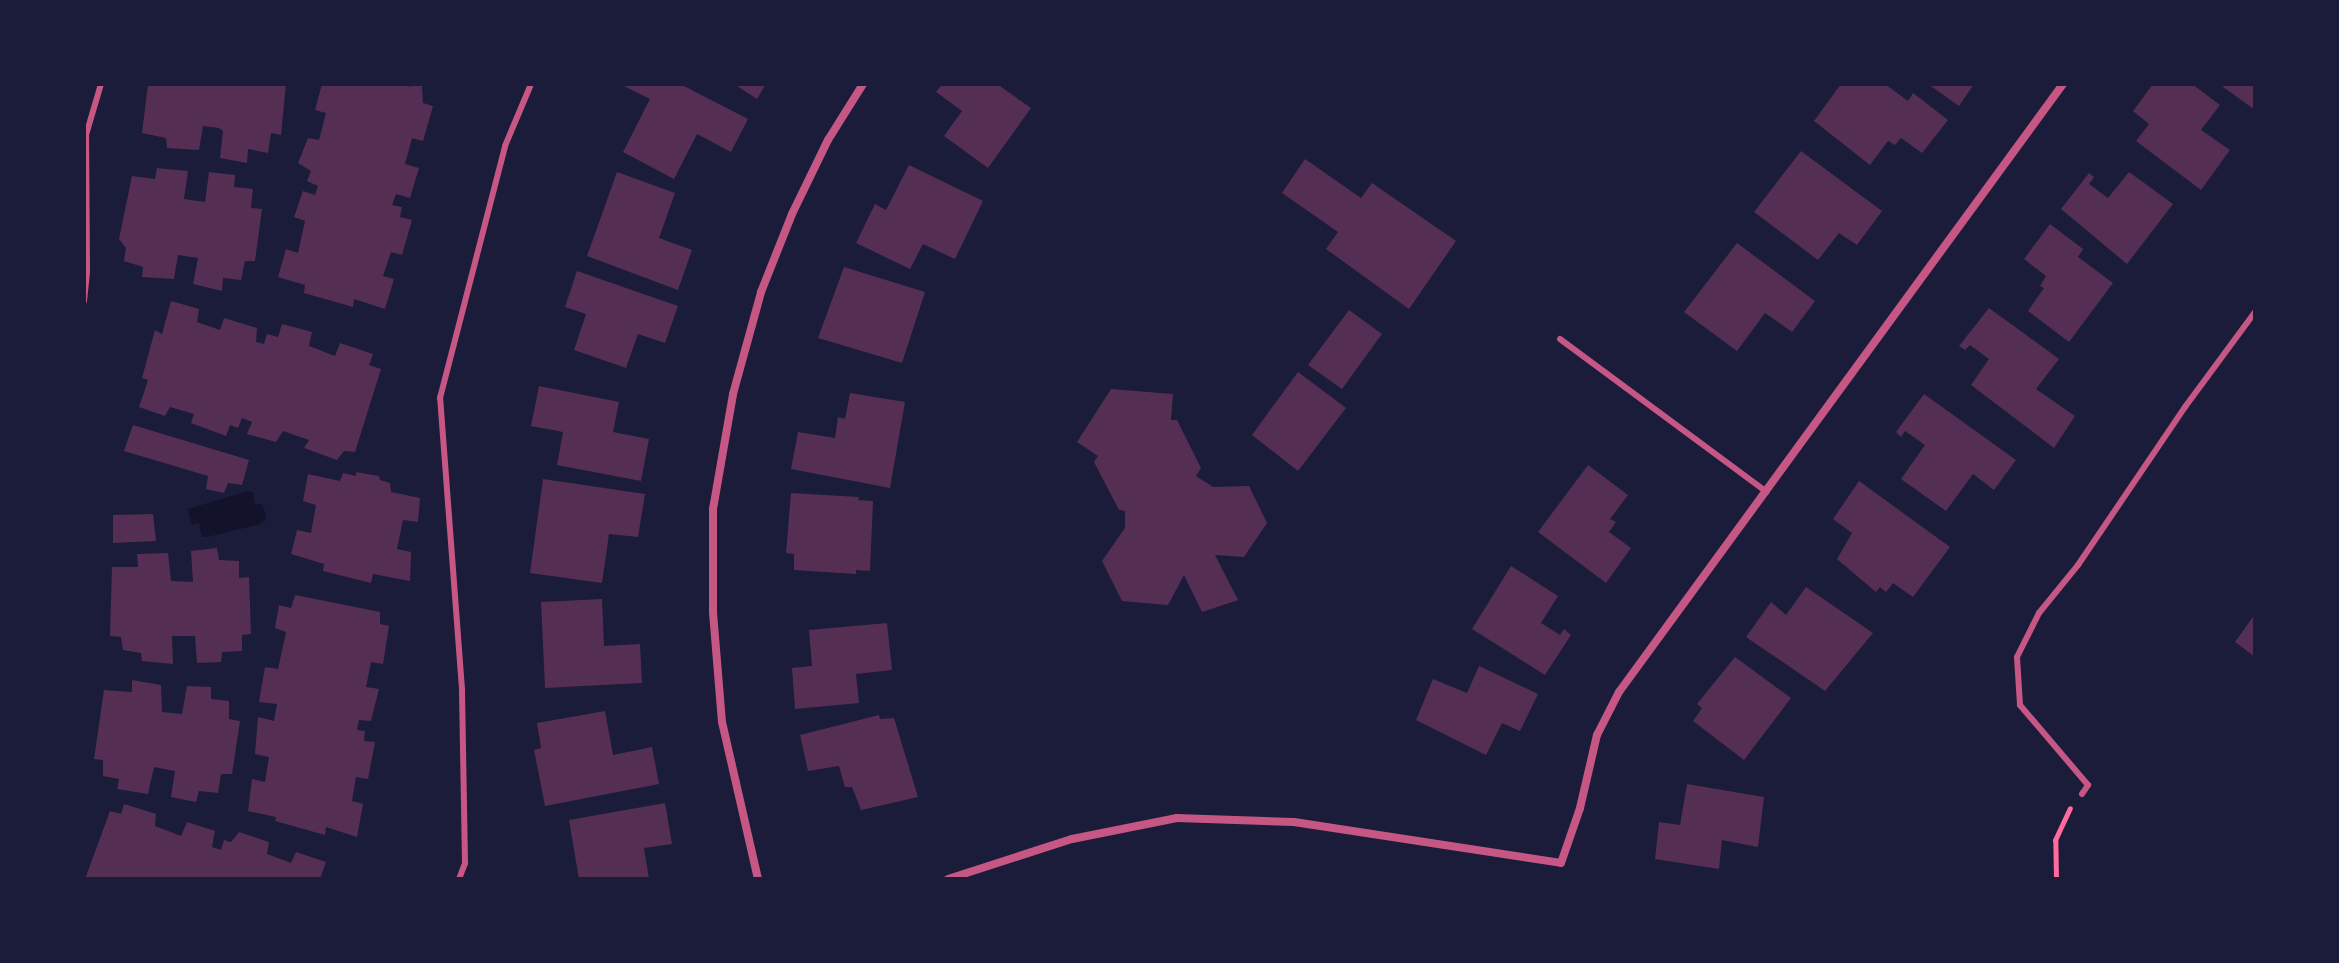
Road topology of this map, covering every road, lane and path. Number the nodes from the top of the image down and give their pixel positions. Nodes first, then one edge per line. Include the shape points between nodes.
1 (101, 84) edge
2 (531, 84) edge
3 (863, 84) edge
4 (2063, 84) edge
5 (85, 135) edge
6 (84, 301) edge
7 (2255, 312) edge
8 (1560, 339) dead end
9 (1767, 492) junction
10 (2082, 794) joint
11 (459, 879) edge
12 (758, 879) edge
13 (948, 879) edge
14 (2056, 879) edge

1 - 5 lane
2 - 11 lane via 505,146 440,398 462,689 465,863
3 - 12 street via 828,140 761,292 733,394 713,509 713,612 722,722
4 - 9 street
5 - 6 lane
7 - 10 lane via 2039,613 2017,657 2020,705 2088,785
8 - 9 lane
9 - 13 street via 1619,692 1597,735 1561,863 1294,822 1177,818 1072,839
10 - 14 path via 2055,840

